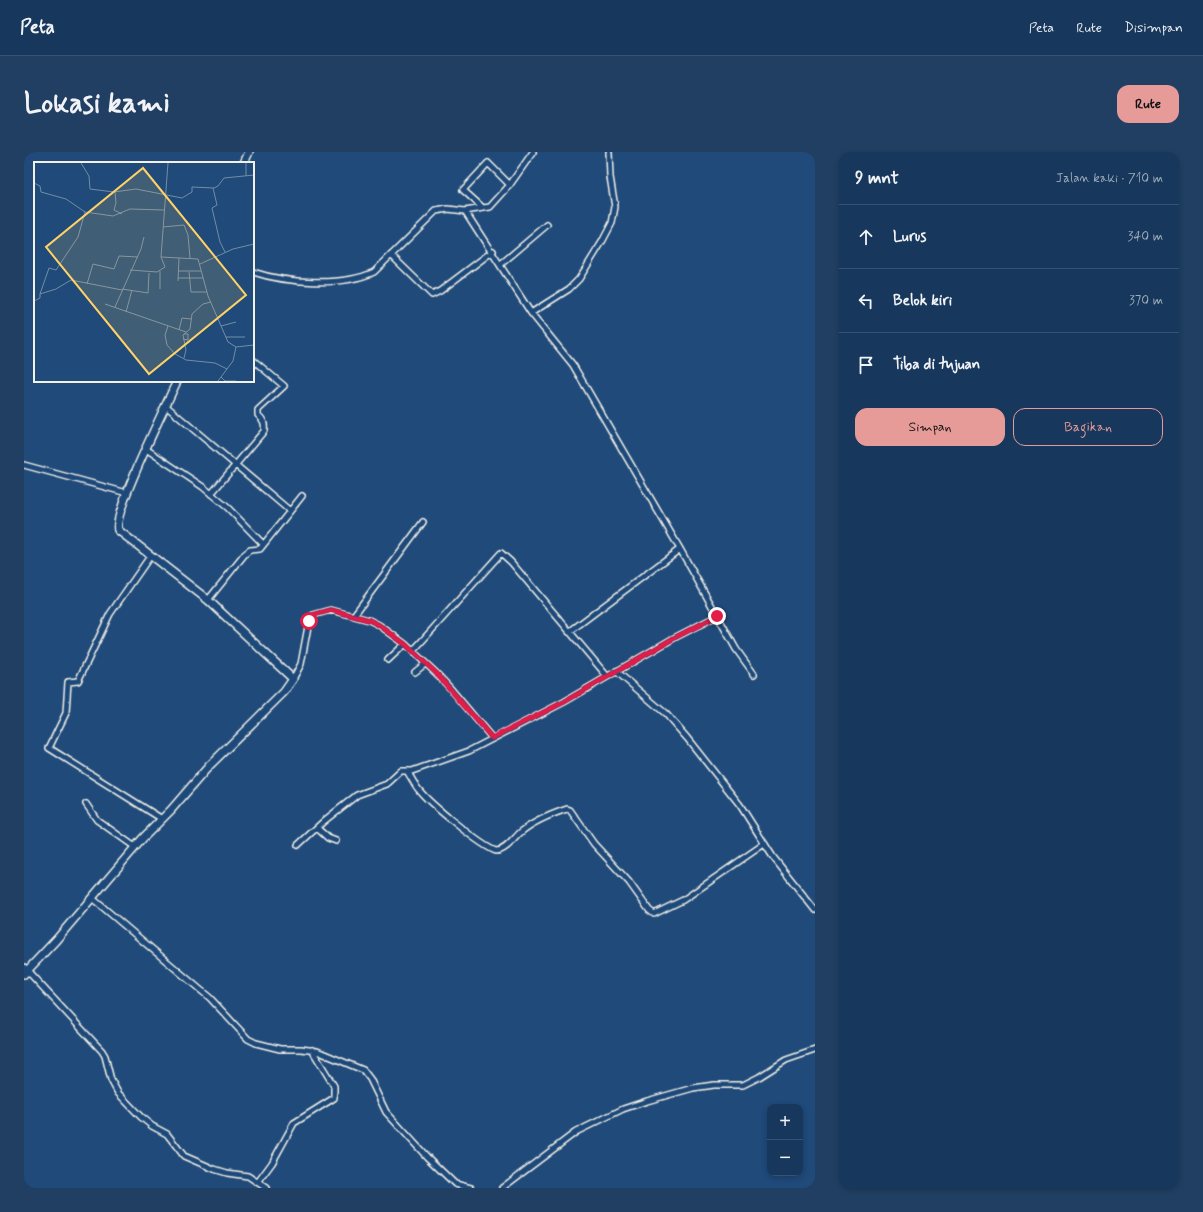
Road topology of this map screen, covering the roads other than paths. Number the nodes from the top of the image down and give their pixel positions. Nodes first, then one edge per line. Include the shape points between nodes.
1 (249, 152) edge
2 (533, 152) edge
3 (609, 152) edge
4 (244, 162) edge
5 (510, 185) junction
6 (483, 208) junction
7 (465, 211) junction
8 (547, 224) dead end
9 (493, 251) junction
10 (391, 255) junction
11 (501, 264) junction
12 (254, 272) edge
13 (531, 313) junction
14 (254, 361) edge
15 (177, 382) edge
16 (166, 406) junction
17 (146, 449) junction
18 (24, 465) edge
19 (235, 465) junction
20 (127, 492) junction
21 (211, 494) junction
22 (302, 496) dead end
23 (290, 511) junction
24 (423, 522) dead end
25 (263, 544) junction
26 (680, 548) junction
27 (151, 555) junction
28 (208, 600) junction
29 (354, 615) junction
30 (717, 616) junction
31 (569, 632) junction
32 (405, 644) junction
33 (413, 651) junction
34 (388, 660) dead end
35 (425, 664) junction
36 (616, 671) junction
37 (415, 672) dead end
38 (754, 674) dead end
39 (607, 676) junction
40 (293, 679) junction
41 (492, 738) junction
42 (407, 771) junction
43 (86, 804) dead end
44 (162, 819) junction
45 (317, 828) junction
46 (336, 842) dead end
47 (764, 844) junction
48 (298, 845) dead end
49 (135, 847) junction
50 (92, 898) junction
51 (815, 910) edge
52 (25, 970) edge
53 (312, 1050) junction
54 (815, 1050) edge
55 (258, 1182) junction
56 (266, 1188) edge
57 (471, 1188) edge
58 (502, 1188) edge

1 - 4 street
2 - 5 street
3 - 13 street via 615,207 612,223 579,278 569,289
5 - 6 street via 494,204
5 - 6 street via 488,163 463,190
6 - 7 street
7 - 9 street
7 - 10 street via 436,211
8 - 11 street
9 - 10 street via 440,292 432,295
9 - 11 street
10 - 12 street via 374,272 354,279 313,282 270,278
11 - 13 street
13 - 26 street via 573,365
14 - 19 street via 284,386 259,406 258,415 263,418 264,431
15 - 16 street
16 - 17 street
16 - 19 street
17 - 20 street
17 - 21 street
18 - 20 street
19 - 21 street
19 - 23 street
20 - 27 street via 117,526 121,533
21 - 25 street
22 - 23 street
23 - 25 street
24 - 29 street
25 - 28 street via 259,550 250,550 245,554
26 - 30 street
26 - 31 street
27 - 28 street
27 - 44 street via 110,614 78,681 68,682 66,713 49,748
28 - 40 street
29 - 32 street via 379,625
29 - 40 street via 331,610 313,615 309,621 300,664
30 - 36 street
30 - 38 street
31 - 33 street via 502,553
31 - 39 street
32 - 33 street
32 - 34 street
33 - 35 street
35 - 37 street
35 - 41 street via 451,689
36 - 39 street
36 - 47 street via 666,714 740,805
39 - 41 street via 564,702
40 - 44 street via 284,692 209,766
41 - 42 street via 469,751
42 - 45 street via 400,772 384,785 357,795
42 - 47 street via 430,802 496,851 503,850 522,831 556,813 570,810 597,848 654,914 684,900
43 - 49 street via 97,820
44 - 49 street
45 - 46 street
45 - 48 street
47 - 51 street
49 - 50 street
50 - 52 street
50 - 53 street via 210,998 248,1039 256,1044 280,1050
52 - 55 street via 102,1051 118,1093 141,1117 167,1134 184,1156 226,1173 248,1176
53 - 55 street via 334,1086 334,1098 294,1123 272,1163
53 - 57 street via 365,1072 386,1112 427,1157 455,1184
54 - 58 street via 786,1060 743,1085 714,1084 693,1088 647,1100 623,1110 576,1132
55 - 56 street

